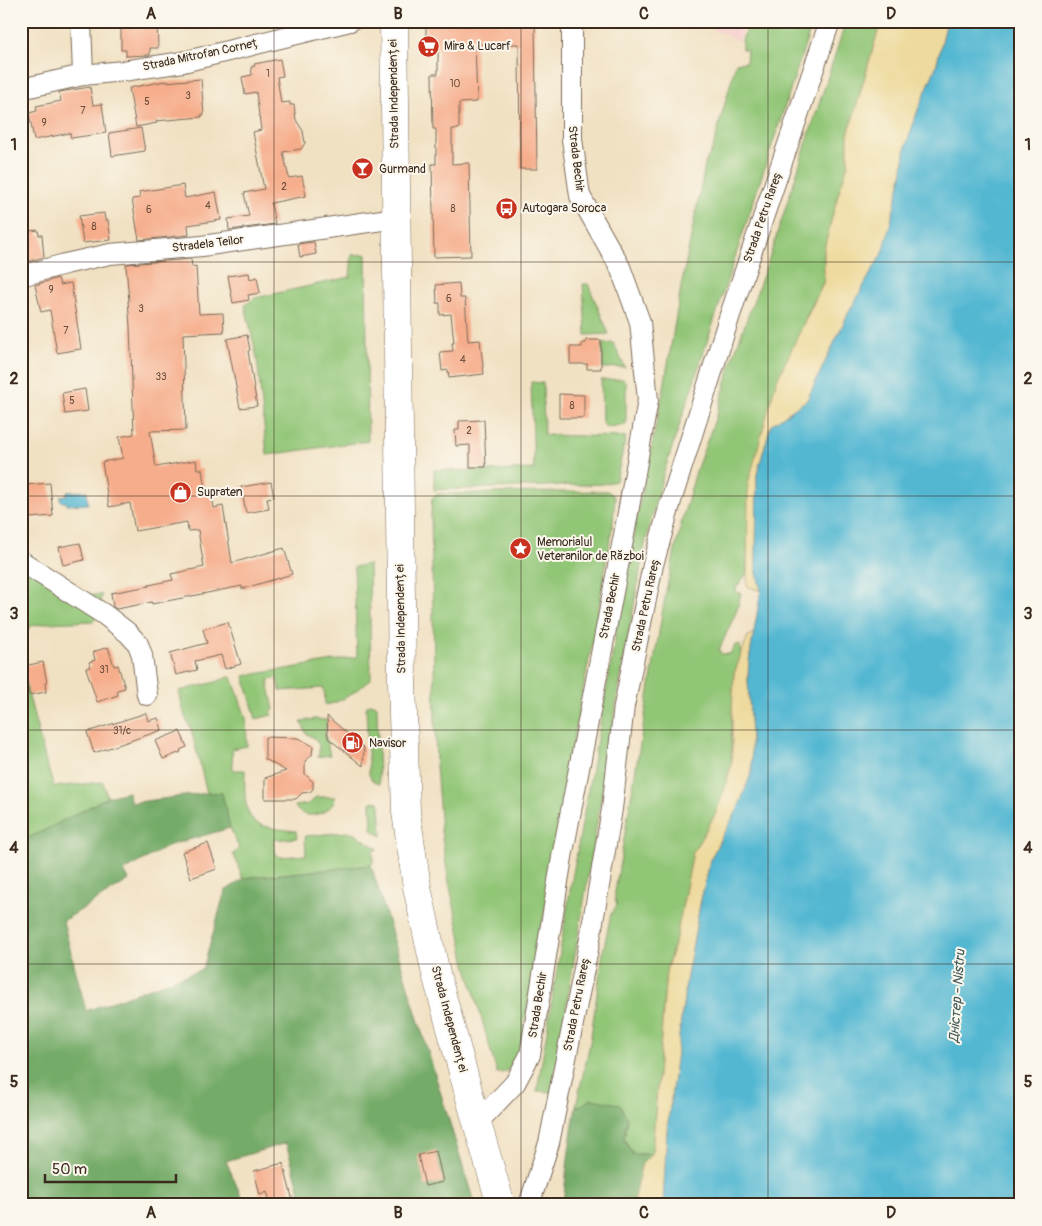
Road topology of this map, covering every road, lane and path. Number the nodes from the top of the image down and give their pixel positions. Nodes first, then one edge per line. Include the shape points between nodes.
1 (81, 21) edge
2 (350, 21) edge
3 (394, 21) edge
4 (572, 21) edge
5 (830, 21) edge
6 (84, 75) junction
7 (21, 89) edge
8 (396, 218) junction
9 (21, 276) edge
10 (21, 561) edge
11 (147, 695) dead end
12 (477, 1123) junction
13 (501, 1205) edge
14 (529, 1205) edge

1 - 6 street
2 - 6 street, Strada Mitrofan Corneț via 183,62
3 - 8 main road, Strada Independenței
4 - 12 street, Strada Bechir via 572,139 580,196 620,267 640,322 648,400 562,857 530,1054 515,1083
5 - 14 street, Strada Petru Rareș via 729,318 653,565 624,706 612,809 590,939 549,1142
6 - 7 street, Strada Mitrofan Corneț
8 - 9 street, Stradela Teilor via 202,246 110,254
8 - 12 main road, Strada Independenței via 406,812 417,887 436,974
10 - 11 street via 128,633 138,644 142,655
12 - 13 main road, Strada Independenței

